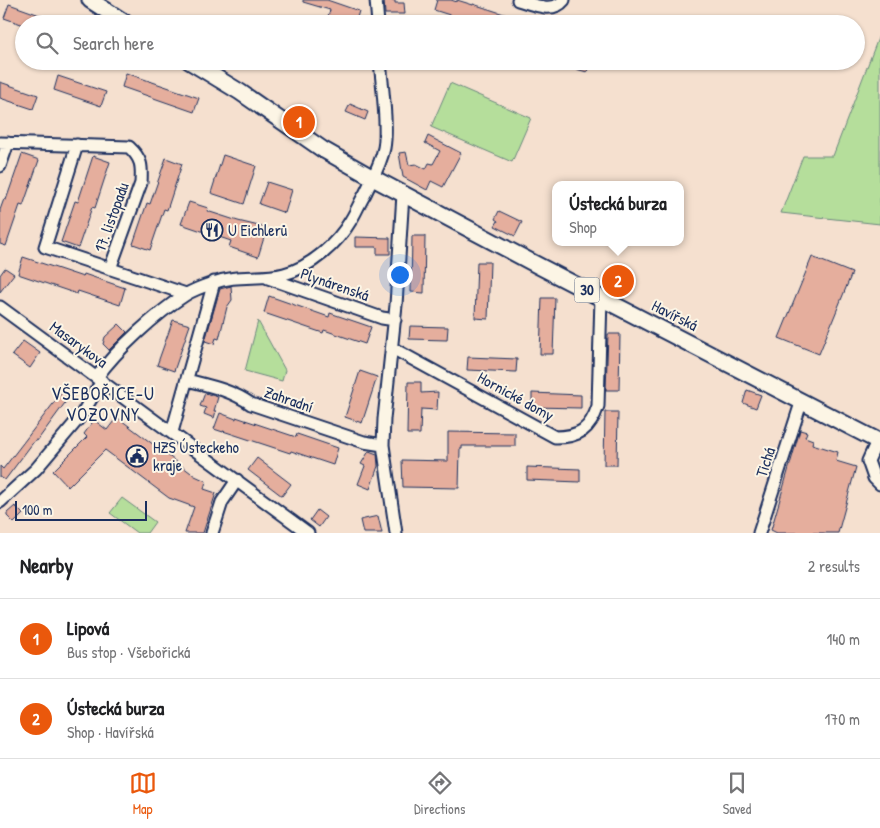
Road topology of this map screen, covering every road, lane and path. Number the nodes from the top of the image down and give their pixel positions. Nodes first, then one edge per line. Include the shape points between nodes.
1 (90, 0) edge
2 (376, 0) edge
3 (518, 0) edge
4 (564, 0) edge
5 (113, 15) edge
6 (377, 15) edge
7 (205, 70) edge
8 (380, 70) edge
9 (4, 143) edge
10 (76, 145) junction
11 (0, 166) edge
12 (373, 178) junction
13 (404, 194) junction
14 (110, 269) junction
15 (264, 276) junction
16 (214, 282) junction
17 (186, 294) junction
18 (601, 297) junction
19 (0, 307) edge
20 (395, 320) junction
21 (392, 348) junction
22 (99, 379) junction
23 (186, 380) junction
24 (802, 400) junction
25 (172, 432) junction
26 (879, 441) edge
27 (383, 445) junction
28 (237, 480) junction
29 (880, 484) edge
30 (0, 502) edge
31 (212, 533) edge
32 (308, 533) edge
33 (396, 533) edge
34 (759, 533) edge

1 - 5 main road
2 - 6 street
3 - 4 street via 551,7
7 - 12 main road, 30
8 - 12 street, Plynárenská via 384,147
9 - 10 street, 17. listopadu
9 - 11 street, 17. listopadu
10 - 14 street, 17. listopadu via 45,248
10 - 14 street, 17. listopadu via 129,147 138,155 141,183
12 - 13 main road, Havířská / 30
12 - 15 street, Plynárenská via 350,222 322,253 304,267
13 - 18 main road, Havířská / 30
13 - 20 street
14 - 17 street
15 - 16 street, Plynárenská
15 - 20 street, Plynárenská
16 - 17 street, Plynárenská
16 - 23 street
17 - 22 street, Plynárenská via 112,358
18 - 21 street, Hornické domy via 598,406 586,429 571,437 555,437
18 - 24 main road, Havířská / 30
19 - 22 street, Masarykova
20 - 21 street
21 - 27 street
22 - 25 street, Masarykova
22 - 30 street, Plynárenská via 80,417 36,469
23 - 25 street
23 - 27 street, Zahradní via 223,389 251,404 364,442
24 - 26 main road, Havířská / 30
24 - 34 street, Tichá
25 - 28 street, Masarykova
26 - 29 street via 868,461 874,478
27 - 33 street
28 - 31 street via 222,502
28 - 32 street, Masarykova

